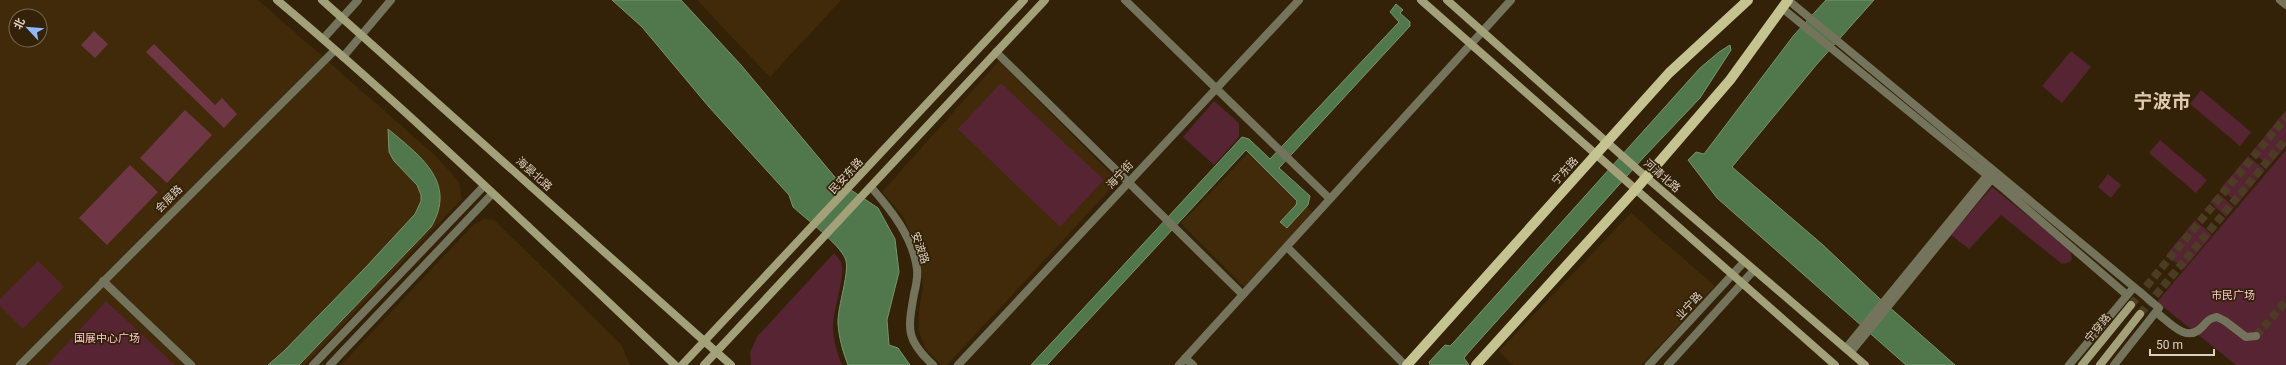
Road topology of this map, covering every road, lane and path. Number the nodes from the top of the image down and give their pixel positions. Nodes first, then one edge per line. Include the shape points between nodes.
1 (276, 0) edge
2 (322, 0) edge
3 (358, 0) edge
4 (391, 0) edge
5 (1024, 0) edge
6 (1125, 0) edge
7 (1299, 0) edge
8 (1421, 0) edge
9 (1447, 0) edge
10 (1511, 0) edge
11 (1748, 0) edge
12 (2280, 0) edge
13 (1040, 2) edge
14 (1786, 3) edge
15 (2286, 5) edge
16 (344, 18) junction
17 (1483, 32) junction
18 (362, 35) junction
19 (323, 39) junction
20 (1471, 44) junction
21 (334, 50) junction
22 (996, 52) junction
23 (343, 57) junction
24 (1217, 88) junction
25 (1607, 142) junction
26 (1597, 154) junction
27 (1992, 174) junction
28 (1646, 177) junction
29 (1129, 182) junction
30 (484, 186) junction
31 (870, 187) junction
32 (1636, 189) junction
33 (492, 194) junction
34 (1330, 199) junction
35 (1287, 247) junction
36 (1744, 262) junction
37 (1754, 270) junction
38 (1733, 274) junction
39 (103, 281) junction
40 (1742, 283) junction
41 (2134, 287) junction
42 (1243, 295) junction
43 (2127, 295) junction
44 (2131, 305) tunnel mouth
45 (2156, 312) junction
46 (2140, 314) tunnel mouth
47 (2256, 336) dead end
48 (705, 341) junction
49 (1849, 350) junction
50 (716, 352) junction
51 (1185, 358) junction
52 (20, 365) edge
53 (191, 365) edge
54 (314, 365) edge
55 (330, 365) edge
56 (676, 365) edge
57 (682, 365) edge
58 (704, 365) edge
59 (731, 365) edge
60 (933, 365) edge
61 (958, 365) edge
62 (1179, 365) edge
63 (1193, 365) edge
64 (1406, 365) edge
65 (1476, 365) edge
66 (1649, 365) edge
67 (1668, 365) edge
68 (1835, 365) edge
69 (1865, 365) edge
70 (2069, 365) edge
71 (2082, 365) edge
72 (2100, 365) edge
73 (2114, 365) edge

1 - 19 main road
2 - 16 main road, 海晏北路
3 - 16 street
4 - 18 street
5 - 48 main road, 民安东路
6 - 24 street
7 - 24 street, 海宁街
8 - 20 main road
9 - 17 main road, 河清北路
10 - 17 street
11 - 25 main road, 宁东路 via 1669,73
12 - 15 street
13 - 22 main road
14 - 27 street
14 - 28 main road via 1730,80
16 - 18 main road, 海晏北路
16 - 19 street
17 - 20 street
17 - 25 main road, 河清北路
18 - 23 street
18 - 48 main road, 海晏北路
19 - 21 main road
20 - 26 main road
20 - 34 street
21 - 23 main road
21 - 39 street, 会展路
22 - 29 street
22 - 31 main road
23 - 30 main road
24 - 29 street, 海宁街
24 - 34 street
25 - 26 main road, 宁东路
25 - 28 main road, 河清北路
26 - 32 main road
26 - 64 main road, 宁东路
27 - 41 street
27 - 43 street
27 - 49 street
28 - 32 main road
28 - 36 main road, 河清北路
29 - 42 street
29 - 61 street, 海宁街
30 - 33 main road
30 - 54 street
31 - 50 main road
31 - 60 street, 安波路 via 897,220 912,253 917,278 910,316 910,332 918,351
32 - 38 main road
32 - 65 main road
33 - 55 street
33 - 56 main road
34 - 35 street
35 - 42 street
35 - 64 street
36 - 37 main road, 河清北路
36 - 38 street, 业宁路
37 - 40 street
37 - 49 main road, 河清北路
38 - 40 main road
38 - 66 street, 业宁路
39 - 52 street, 会展路
39 - 53 street
40 - 67 street
40 - 68 main road
41 - 43 street
41 - 45 street via 2160,308
42 - 51 street
43 - 70 street
44 - 71 main road, 宁穿路
45 - 47 street via 2177,329 2188,334 2197,332 2209,319 2217,317 2225,320 2246,337
45 - 73 street
46 - 72 main road
48 - 50 main road, 海晏北路
48 - 57 main road, 民安东路
49 - 69 main road, 河清北路
50 - 58 main road
50 - 59 main road, 海晏北路
51 - 62 street
51 - 63 street

